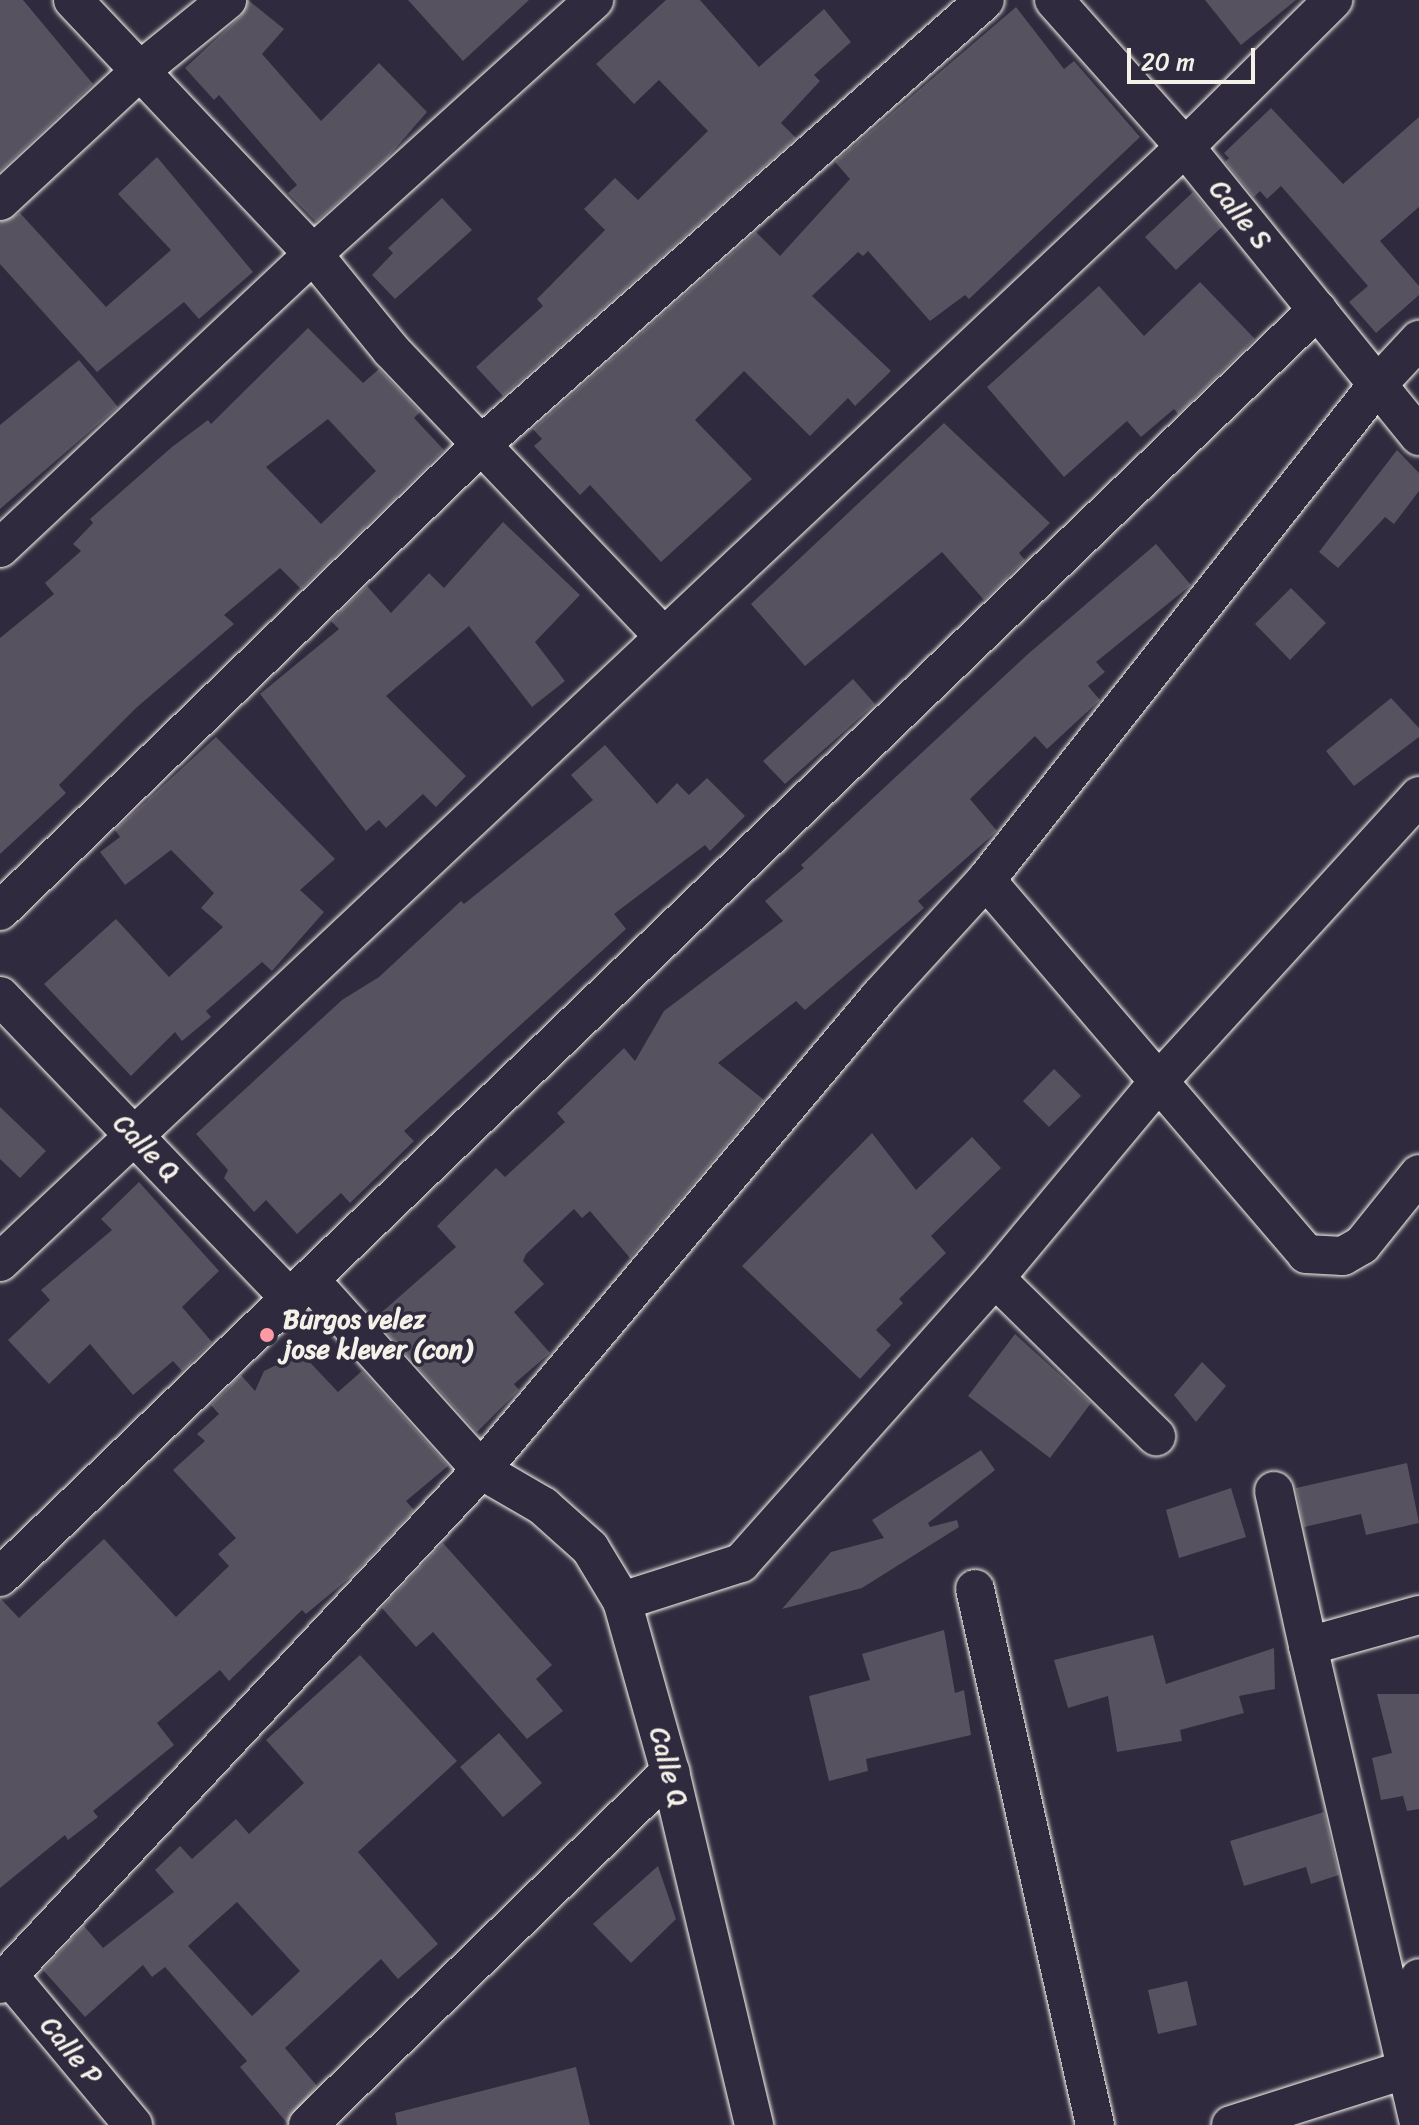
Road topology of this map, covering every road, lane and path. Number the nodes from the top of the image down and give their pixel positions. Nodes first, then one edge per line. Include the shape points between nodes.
1 (73, 0) edge
2 (227, 0) edge
3 (594, 0) edge
4 (985, 0) edge
5 (1054, 0) edge
6 (1333, 0) edge
7 (141, 70) junction
8 (1185, 147) junction
9 (0, 201) edge
10 (313, 254) junction
11 (1317, 310) junction
12 (1419, 340) edge
13 (1377, 385) junction
14 (1419, 436) edge
15 (481, 445) junction
16 (0, 548) edge
17 (662, 635) junction
18 (1419, 796) edge
19 (986, 880) junction
20 (0, 911) edge
21 (0, 996) edge
22 (1159, 1081) junction
23 (135, 1137) junction
24 (1419, 1174) edge
25 (0, 1262) edge
26 (995, 1278) junction
27 (301, 1290) junction
28 (1156, 1436) dead end
29 (481, 1470) junction
30 (1274, 1491) dead end
31 (0, 1577) edge
32 (975, 1589) dead end
33 (622, 1601) junction
34 (1419, 1615) edge
35 (1308, 1646) junction
36 (670, 1772) junction
37 (1419, 1978) edge
38 (4, 1980) edge
39 (1404, 2070) junction
40 (1419, 2123) edge
41 (133, 2125) edge
42 (308, 2125) edge
43 (754, 2125) edge
44 (1095, 2125) edge
45 (1231, 2125) edge

1 - 7 street
2 - 7 street
3 - 10 street
4 - 15 street
5 - 8 street, Calle S
6 - 8 street
7 - 9 street
7 - 10 street
8 - 11 street, Calle S
8 - 17 street
10 - 15 street via 391,350
10 - 16 street
11 - 13 street, Calle S
11 - 27 street
12 - 13 street
13 - 14 street, Calle S
13 - 19 street
15 - 17 street
15 - 20 street
17 - 23 street
18 - 22 street
19 - 22 street
19 - 29 street via 880,996
21 - 23 street, Calle Q
22 - 24 street via 1306,1254 1343,1256 1362,1245
22 - 26 street
23 - 25 street
23 - 27 street, Calle Q
26 - 28 street
26 - 33 street via 741,1563
27 - 29 street, Calle Q
27 - 31 street
29 - 33 street, Calle Q via 543,1506 590,1548
29 - 38 street
30 - 35 street
32 - 44 street
33 - 36 street, Calle Q
34 - 35 street
35 - 39 street
36 - 42 street
36 - 43 street, Calle Q
37 - 39 street
38 - 41 street, Calle P
39 - 40 street
39 - 45 street

